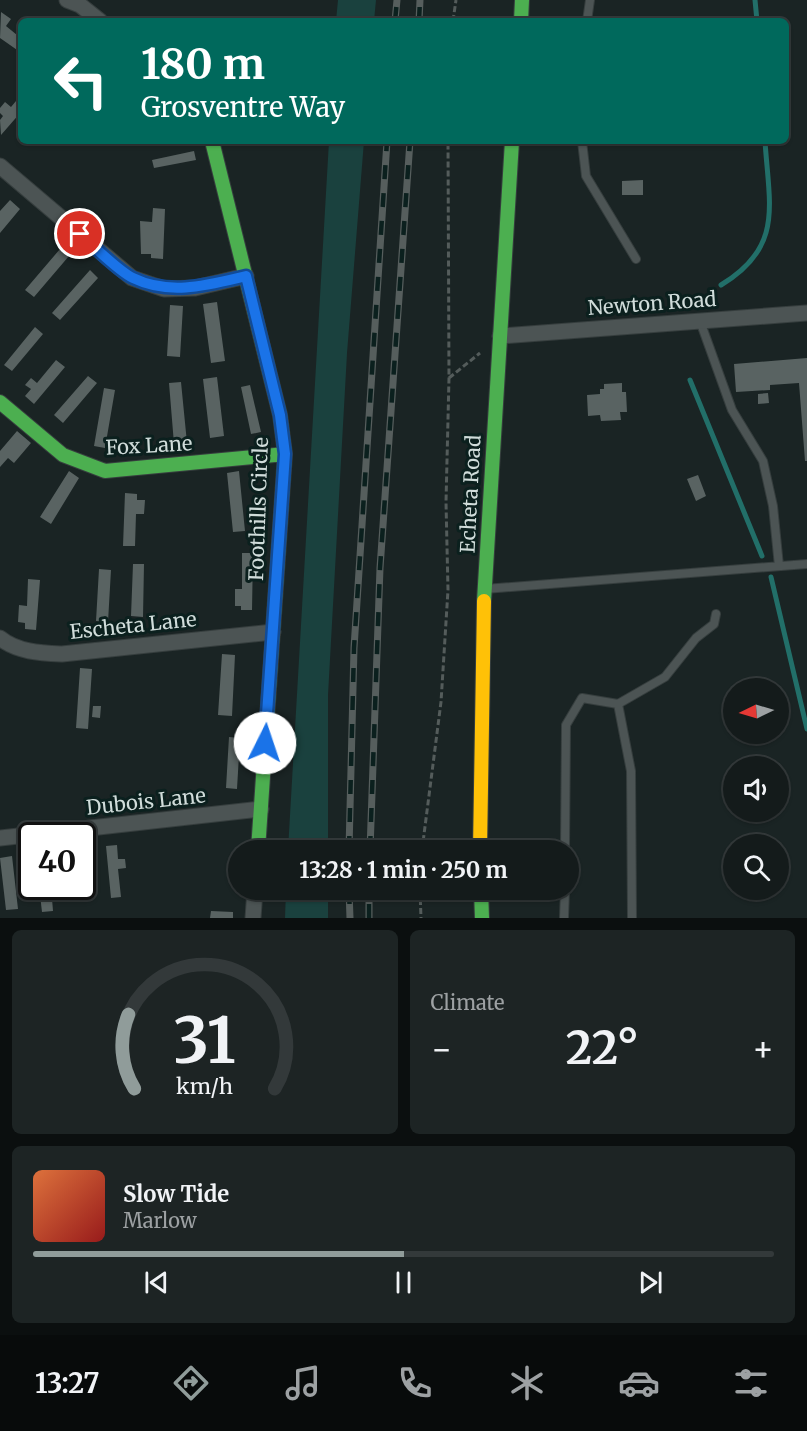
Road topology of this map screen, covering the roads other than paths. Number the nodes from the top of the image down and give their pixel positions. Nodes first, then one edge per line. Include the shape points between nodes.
1 (68, 0) edge
2 (522, 0) edge
3 (590, 0) edge
4 (96, 18) edge
5 (521, 18) edge
6 (587, 18) edge
7 (213, 144) edge
8 (513, 144) edge
9 (582, 144) edge
10 (0, 166) edge
11 (636, 259) dead end
12 (246, 276) junction
13 (807, 313) edge
14 (700, 321) junction
15 (500, 336) junction
16 (0, 402) edge
17 (285, 454) junction
18 (807, 564) edge
19 (779, 566) junction
20 (484, 589) junction
21 (716, 614) dead end
22 (273, 632) junction
23 (0, 638) edge
24 (618, 704) junction
25 (261, 809) junction
26 (0, 838) edge
27 (259, 840) edge
28 (480, 840) edge
29 (565, 840) edge
30 (254, 900) edge
31 (481, 900) edge
32 (565, 900) edge
33 (253, 918) edge
34 (482, 918) edge
35 (564, 918) edge
36 (632, 918) edge

1 - 4 street
2 - 5 street
3 - 6 lane
7 - 12 street, Foothills Circle
8 - 15 street, Echeta Road
9 - 11 lane via 586,176
10 - 12 street via 132,278 164,288 184,288
12 - 17 street, Foothills Circle via 280,415
13 - 14 street, Newton Road
14 - 15 street, Newton Road
14 - 19 lane via 732,410 764,461
15 - 20 street, Echeta Road
16 - 17 street, Fox Lane via 63,455 105,471
17 - 22 street, Foothills Circle
18 - 19 lane
19 - 20 lane
20 - 28 street, Echeta Road
21 - 24 lane via 714,624 696,638 665,677
22 - 23 street, Escheta Lane via 62,654 33,652
22 - 25 street, Foothills Circle
24 - 29 lane via 582,698 566,725
24 - 36 lane via 631,771
25 - 26 street, Dubois Lane
25 - 27 street, Foothills Circle
30 - 33 street
31 - 34 street
32 - 35 lane

